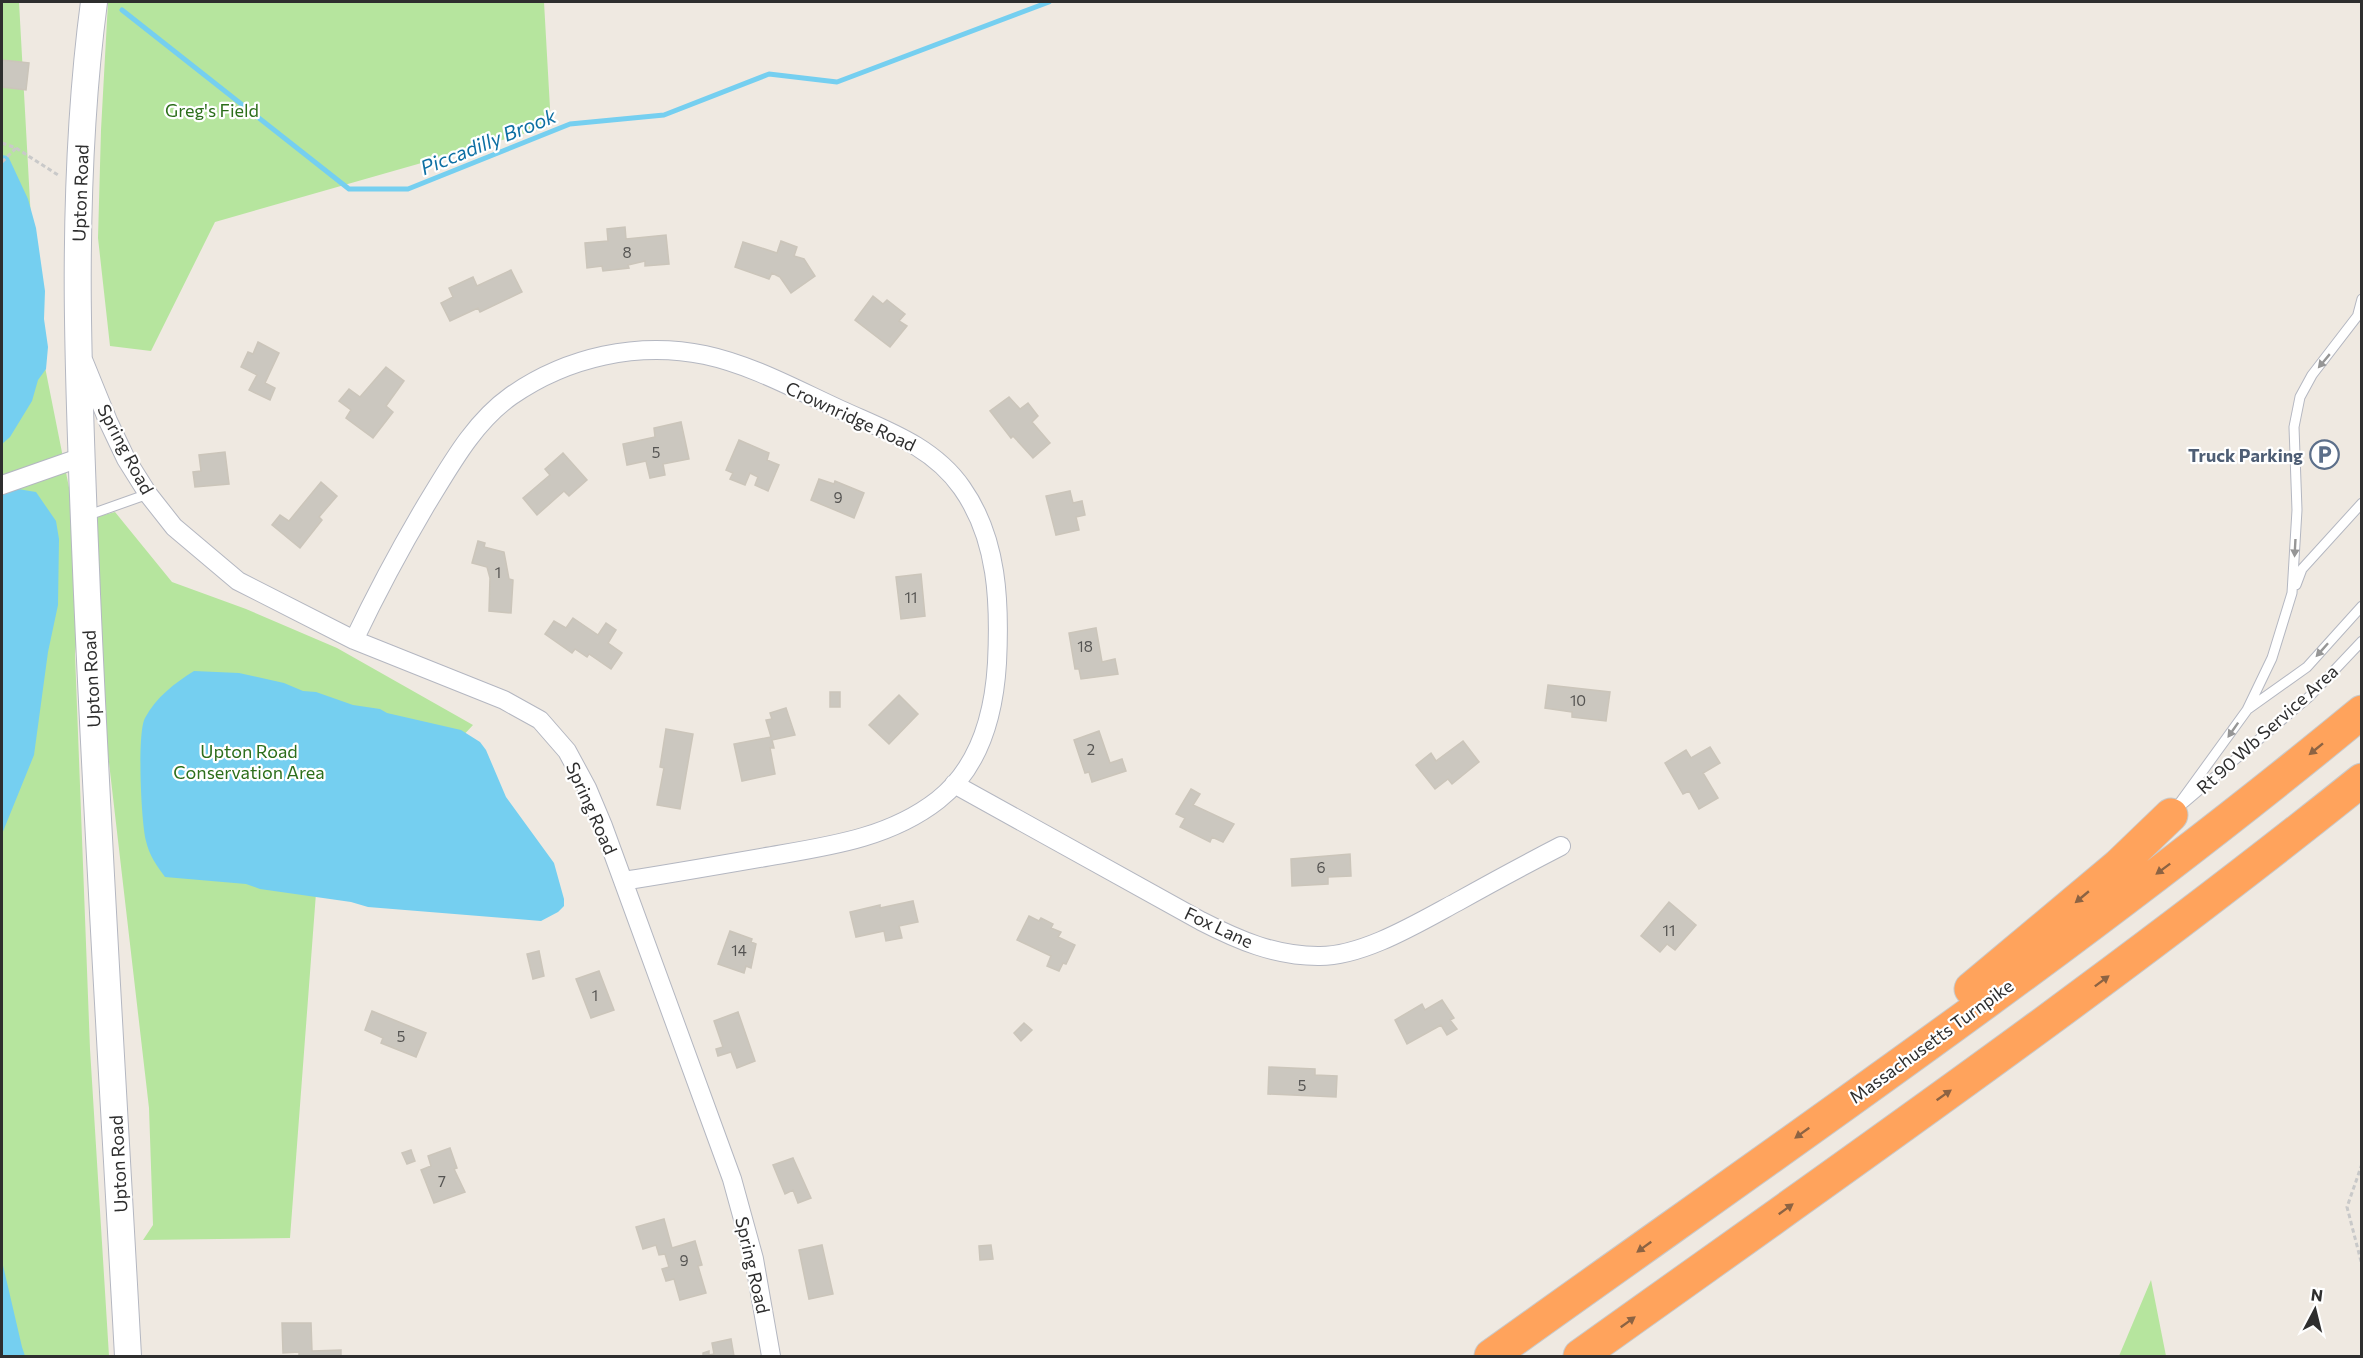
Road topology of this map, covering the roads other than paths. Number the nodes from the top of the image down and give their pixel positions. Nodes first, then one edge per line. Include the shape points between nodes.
1 (94, 2) edge
2 (2361, 299) edge
3 (2360, 312) edge
4 (79, 348) junction
5 (82, 457) junction
6 (2, 485) edge
7 (148, 494) junction
8 (2361, 503) edge
9 (84, 517) junction
10 (2292, 593) junction
11 (2361, 606) edge
12 (354, 640) junction
13 (2361, 641) edge
14 (2247, 710) junction
15 (2361, 712) edge
16 (2361, 780) edge
17 (954, 784) junction
18 (2171, 814) junction
19 (1561, 846) dead end
20 (623, 882) junction
21 (1843, 1104) junction
22 (128, 1356) edge
23 (771, 1356) edge
24 (1491, 1356) edge
25 (1580, 1356) edge

1 - 4 main road, Upton Road via 82,119
2 - 3 lane
3 -> 10 lane via 2300,397 2294,427 2297,510
4 - 5 main road, Upton Road
4 - 7 street, Spring Road via 108,421
5 - 6 street
5 - 9 main road, Upton Road
7 - 9 lane
7 - 12 street, Spring Road via 174,527 238,580
8 - 10 lane via 2302,569
9 - 22 main road, Upton Road
10 - 14 lane via 2272,658
11 -> 14 lane via 2307,667
12 - 17 street, Crownridge Road via 389,568 453,460 478,426 508,398 544,376 582,360 664,350 706,356 746,368 898,435 934,457 962,488 982,524 994,564 997,647 995,689 986,729 969,767
12 - 20 street, Spring Road via 504,700 540,720 567,751 587,788
13 - 18 lane, Rt 90 Wb Service Area via 2310,696
14 -> 18 lane
15 -> 21 highway, Massachusetts Turnpike via 2070,940
25 -> 16 highway via 2088,991 2255,866
17 - 19 street, Fox Lane via 1238,940 1278,952 1319,956 1360,948 1399,933
17 - 20 street, Crownridge Road via 941,798 906,821 867,837
18 -> 21 highway via 2118,866 1986,976
20 - 23 street, Spring Road via 732,1179 754,1259
21 -> 24 highway, Massachusetts Turnpike

